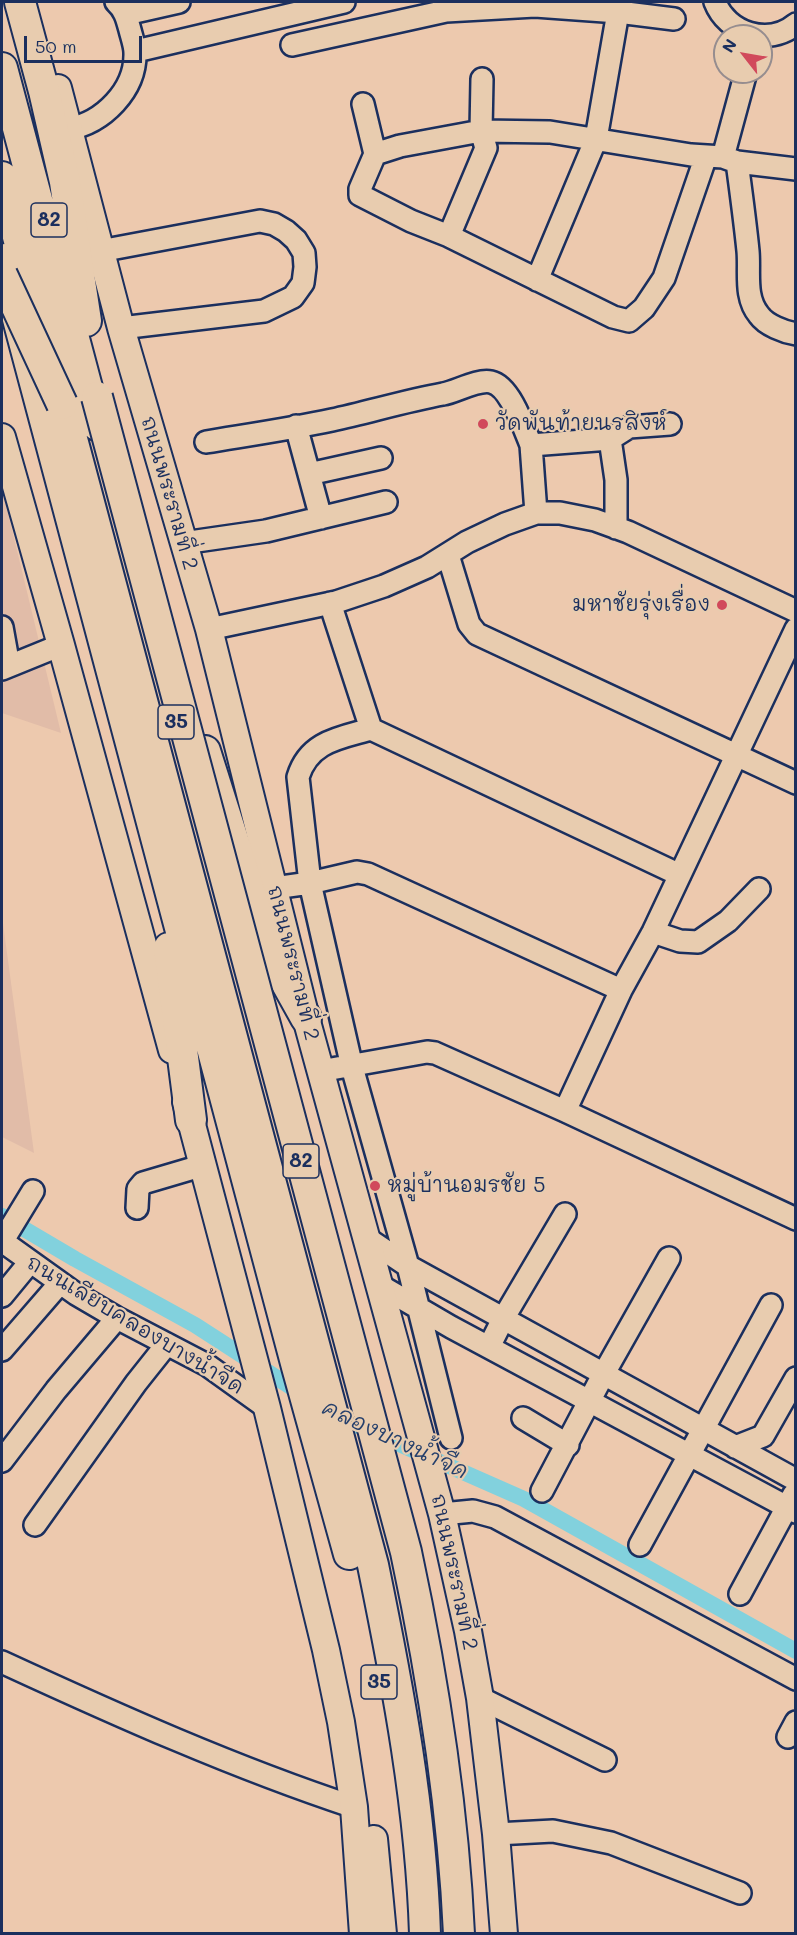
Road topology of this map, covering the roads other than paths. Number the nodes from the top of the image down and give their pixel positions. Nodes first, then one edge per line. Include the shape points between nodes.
1 (20, 2) edge
2 (35, 2) edge
3 (179, 2) edge
4 (344, 2) edge
5 (715, 2) edge
6 (121, 8) edge
7 (618, 12) junction
8 (674, 19) dead end
9 (730, 24) edge
10 (795, 24) edge
11 (773, 35) edge
12 (2, 42) edge
13 (292, 45) dead end
14 (136, 51) junction
15 (2, 68) edge
16 (482, 79) dead end
17 (743, 84) edge
18 (363, 104) dead end
19 (68, 129) junction
20 (481, 131) junction
21 (596, 139) junction
22 (375, 154) junction
23 (722, 158) junction
24 (795, 170) edge
25 (2, 177) edge
26 (449, 236) junction
27 (100, 251) junction
28 (2, 259) edge
29 (2, 274) edge
30 (537, 280) junction
31 (121, 328) junction
32 (795, 334) edge
33 (96, 397) junction
34 (62, 404) junction
35 (670, 424) dead end
36 (296, 426) junction
37 (2, 437) edge
38 (610, 439) junction
39 (206, 442) dead end
40 (531, 445) junction
41 (381, 458) dead end
42 (309, 474) junction
43 (386, 501) dead end
44 (536, 513) junction
45 (321, 518) junction
46 (616, 528) junction
47 (183, 543) junction
48 (448, 555) junction
49 (330, 603) junction
50 (795, 611) edge
51 (2, 627) edge
52 (209, 629) junction
53 (795, 629) edge
54 (61, 645) junction
55 (5, 667) edge
56 (173, 709) junction
57 (371, 729) junction
58 (129, 735) junction
59 (737, 754) junction
60 (795, 783) edge
61 (680, 875) junction
62 (310, 883) junction
63 (274, 888) junction
64 (759, 889) dead end
65 (654, 932) junction
66 (621, 990) junction
67 (306, 1018) junction
68 (352, 1067) junction
69 (320, 1071) junction
70 (565, 1111) junction
71 (191, 1120) junction
72 (204, 1165) junction
73 (28, 1200) dead end
74 (137, 1208) dead end
75 (565, 1214) dead end
76 (795, 1219) edge
77 (365, 1236) junction
78 (5, 1238) edge
79 (669, 1258) dead end
80 (30, 1262) junction
81 (408, 1266) junction
82 (60, 1283) junction
83 (379, 1285) junction
84 (2, 1296) edge
85 (465, 1299) junction
86 (771, 1305) dead end
87 (418, 1307) junction
88 (117, 1318) junction
89 (503, 1319) junction
90 (451, 1327) junction
91 (166, 1344) junction
92 (489, 1347) junction
93 (2, 1350) edge
94 (603, 1374) junction
95 (795, 1378) edge
96 (265, 1400) junction
97 (590, 1401) junction
98 (523, 1418) dead end
99 (703, 1430) junction
100 (451, 1438) dead end
101 (568, 1445) junction
102 (735, 1447) junction
103 (690, 1455) junction
104 (2, 1461) edge
105 (795, 1480) edge
106 (542, 1491) dead end
107 (793, 1503) edge
108 (442, 1514) junction
109 (34, 1525) dead end
110 (640, 1545) dead end
111 (741, 1594) dead end
112 (468, 1631) junction
113 (326, 1650) junction
114 (2, 1662) edge
115 (795, 1679) edge
116 (480, 1698) junction
117 (605, 1760) dead end
118 (354, 1807) junction
119 (496, 1834) junction
120 (740, 1893) dead end
121 (363, 1934) edge
122 (383, 1934) edge
123 (415, 1934) edge
124 (425, 1934) edge
125 (460, 1934) edge
126 (487, 1934) edge
127 (504, 1934) edge

1 - 33 highway via 65,182
2 - 19 main road, ถนนพระรามที่ 2
3 - 6 street
4 - 14 street
5 - 9 street
6 - 14 street
7 - 8 street
7 - 13 street via 535,6 446,11
7 - 21 street
10 - 11 street
12 - 33 highway, 82
14 - 19 street via 125,90 103,115
15 - 56 highway, 35
16 - 20 street
17 - 23 street
18 - 22 street
19 - 27 main road, ถนนพระรามที่ 2
20 - 21 street via 550,132
20 - 22 street
20 - 26 street via 486,148
21 - 23 street
21 - 30 street
22 - 26 street via 360,195
23 - 24 street
23 - 30 street via 664,278 644,308 629,321
23 - 32 street via 748,255 752,303 759,316
25 - 34 highway, 82, bridge
26 - 30 street
27 - 31 main road, ถนนพระรามที่ 2
27 - 31 street via 260,221 286,231 304,253 303,283 293,297 264,311
28 - 58 highway, 35
29 - 34 highway, bridge
31 - 47 main road, ถนนพระรามที่ 2
33 - 125 highway, 82, bridge via 406,1552 421,1621 451,1817
34 - 124 highway, 82 via 372,1565 404,1726 416,1810
35 - 38 street via 629,427
36 - 39 street
36 - 40 street via 447,394 484,381 498,385 514,405
36 - 42 street
37 - 54 main road, 35
38 - 40 street
38 - 46 street via 616,480
40 - 44 street
41 - 42 street
42 - 45 street
43 - 45 street
44 - 46 street via 560,513
44 - 48 street via 466,542
45 - 47 street
46 - 50 street
47 - 52 main road, ถนนพระรามที่ 2
48 - 49 street via 384,586
48 - 59 street via 469,624 477,634
49 - 52 street
49 - 57 street
51 - 55 street
52 - 63 main road, ถนนพระรามที่ 2
53 - 59 street
54 - 55 street
54 - 71 main road, 35
56 - 67 highway via 192,724 209,760 262,931
56 - 125 highway, 35, bridge via 407,1578 454,1853
57 - 61 street
57 - 62 street via 326,742 302,763 298,777
58 - 71 highway via 171,961
58 - 123 highway, 35 via 371,1643 402,1816
59 - 60 street
59 - 61 street
61 - 65 street
62 - 63 street
62 - 66 street via 357,872 368,874
62 - 68 street
63 - 67 main road, ถนนพระรามที่ 2
64 - 65 street via 728,921 698,942 680,941
65 - 66 street
66 - 70 street
67 - 69 main road, ถนนพระรามที่ 2
68 - 69 street
68 - 70 street via 435,1053
68 - 81 street
69 - 77 main road, ถนนพระรามที่ 2
70 - 76 street
71 - 72 main road, 35
72 - 74 street via 143,1183 138,1189
72 - 96 main road, 35
73 - 78 street
75 - 89 street
77 - 81 street
77 - 83 main road, ถนนพระรามที่ 2
78 - 80 street, ถนนเลียบคลองบางน้ำจืด
79 - 94 street
80 - 82 street, ถนนเลียบคลองบางน้ำจืด
80 - 84 street
81 - 85 street
81 - 87 street
82 - 88 street, ถนนเลียบคลองบางน้ำจืด
82 - 93 street
83 - 87 street
83 - 108 main road, ถนนพระรามที่ 2
85 - 89 street
85 - 90 street
86 - 99 street
87 - 90 street
87 - 100 street
88 - 91 street, ถนนเลียบคลองบางน้ำจืด
88 - 104 street
89 - 92 street
89 - 94 street
90 - 92 street
91 - 96 street, ถนนเลียบคลองบางน้ำจืด
91 - 109 street
92 - 97 street
94 - 97 street
94 - 99 street
95 - 102 street via 763,1436
96 - 113 main road, 35
97 - 101 street
97 - 103 street
98 - 101 street
99 - 102 street
99 - 103 street
101 - 106 street
102 - 105 street
103 - 107 street
103 - 110 street
107 - 111 street
108 - 112 main road, ถนนพระรามที่ 2
108 - 115 street via 472,1511 495,1517
112 - 116 main road, ถนนพระรามที่ 2
112 - 126 main road
113 - 118 main road, 35
113 - 122 main road via 364,1781
114 - 118 street via 125,1719 304,1791
116 - 117 street
116 - 119 main road, ถนนพระรามที่ 2
118 - 121 main road, 35
119 - 120 street via 553,1831 611,1843
119 - 127 main road, ถนนพระรามที่ 2

